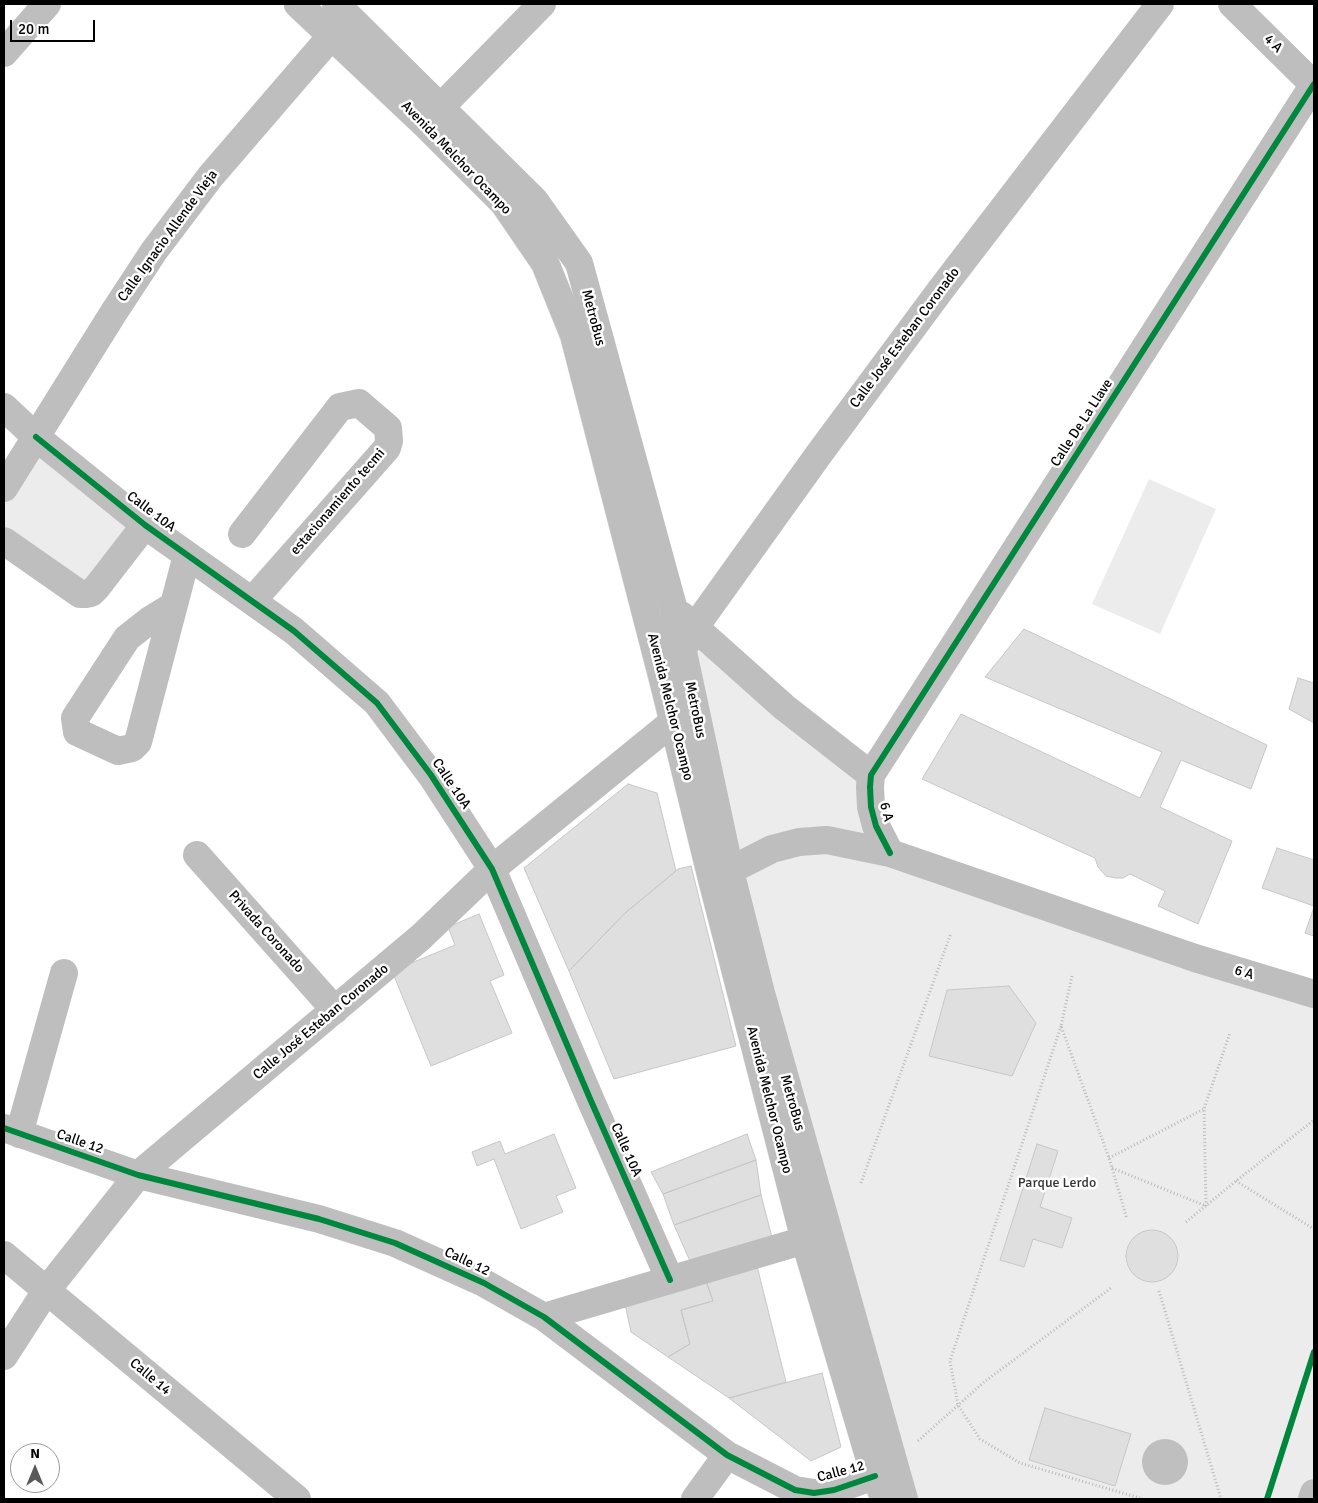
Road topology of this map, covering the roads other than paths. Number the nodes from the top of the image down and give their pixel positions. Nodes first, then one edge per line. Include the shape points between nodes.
1 (47, 4) edge
2 (298, 4) edge
3 (542, 4) edge
4 (1160, 4) edge
5 (1232, 4) edge
6 (344, 14) edge
7 (4, 53) edge
8 (1314, 85) edge
9 (433, 115) junction
10 (4, 407) edge
11 (36, 437) junction
12 (4, 488) edge
13 (145, 526) junction
14 (242, 534) dead end
15 (4, 541) edge
16 (187, 555) junction
17 (637, 580) junction
18 (252, 600) junction
19 (173, 606) junction
20 (674, 610) junction
21 (695, 627) junction
22 (682, 652) junction
23 (664, 683) junction
24 (674, 721) junction
25 (871, 775) junction
26 (890, 853) junction
27 (197, 855) dead end
28 (492, 869) junction
29 (721, 875) junction
30 (64, 974) dead end
31 (1314, 994) edge
32 (335, 1010) junction
33 (11, 1131) edge
34 (138, 1175) junction
35 (805, 1240) junction
36 (4, 1255) edge
37 (670, 1280) junction
38 (46, 1291) junction
39 (544, 1317) junction
40 (4, 1356) edge
41 (727, 1455) junction
42 (880, 1488) edge
43 (1314, 1493) edge
44 (297, 1499) edge
45 (695, 1499) edge
46 (904, 1499) edge
47 (1312, 1499) edge

1 - 7 street
2 - 6 street, Avenida Melchor Ocampo
3 - 9 street
4 - 21 street, Calle José Esteban Coronado via 942,288
5 - 8 street, 4 A
6 - 9 street, Avenida Melchor Ocampo
6 - 11 street, Calle Ignacio Allende Vieja via 210,177 154,251
8 - 25 street, Calle De La Llave
9 - 17 street, Avenida Melchor Ocampo via 504,203 545,263 574,335
9 - 20 street, MetroBus via 535,201 578,264
10 - 11 street, Calle 10A
11 - 12 street, Calle Ignacio Allende Vieja
11 - 13 street, Calle 10A
13 - 15 street via 97,587 86,594 80,594
13 - 16 street, Calle 10A
14 - 18 street, estacionamiento tecmi via 340,407 359,403 388,428 387,448
16 - 18 street, Calle 10A
16 - 19 street
17 - 20 street
17 - 23 street, Avenida Melchor Ocampo
18 - 28 street, Calle 10A via 294,631 377,702 431,775
19 - 19 street via 127,638 75,718 78,732 118,751 132,748 138,742
20 - 21 street
20 - 22 street, MetroBus
21 - 22 street, Calle José Esteban Coronado
21 - 25 street via 784,707
22 - 23 street, Calle José Esteban Coronado
22 - 29 street, MetroBus
23 - 24 street, Avenida Melchor Ocampo
24 - 28 street, Calle José Esteban Coronado
24 - 29 street, Avenida Melchor Ocampo
25 - 26 street, 6 A via 870,807
26 - 29 street, 6 A via 827,840 799,842 772,849
26 - 31 street, 6 A via 1195,958
27 - 32 street, Privada Coronado
28 - 32 street, Calle José Esteban Coronado via 421,937
28 - 37 street, Calle 10A
29 - 35 street, Avenida Melchor Ocampo
29 - 46 street, MetroBus via 760,993
30 - 33 street
32 - 34 street, Calle José Esteban Coronado
33 - 34 street, Calle 12
34 - 38 street, Calle José Esteban Coronado
34 - 39 street, Calle 12 via 320,1220 395,1243 484,1283
35 - 37 street
35 - 42 street, Avenida Melchor Ocampo
36 - 38 street, Calle 14
37 - 39 street
38 - 40 street, Calle José Esteban Coronado
38 - 44 street, Calle 14
39 - 41 street, Calle 12
41 - 42 street, Calle 12 via 795,1490 814,1493
41 - 45 street
43 - 47 street

